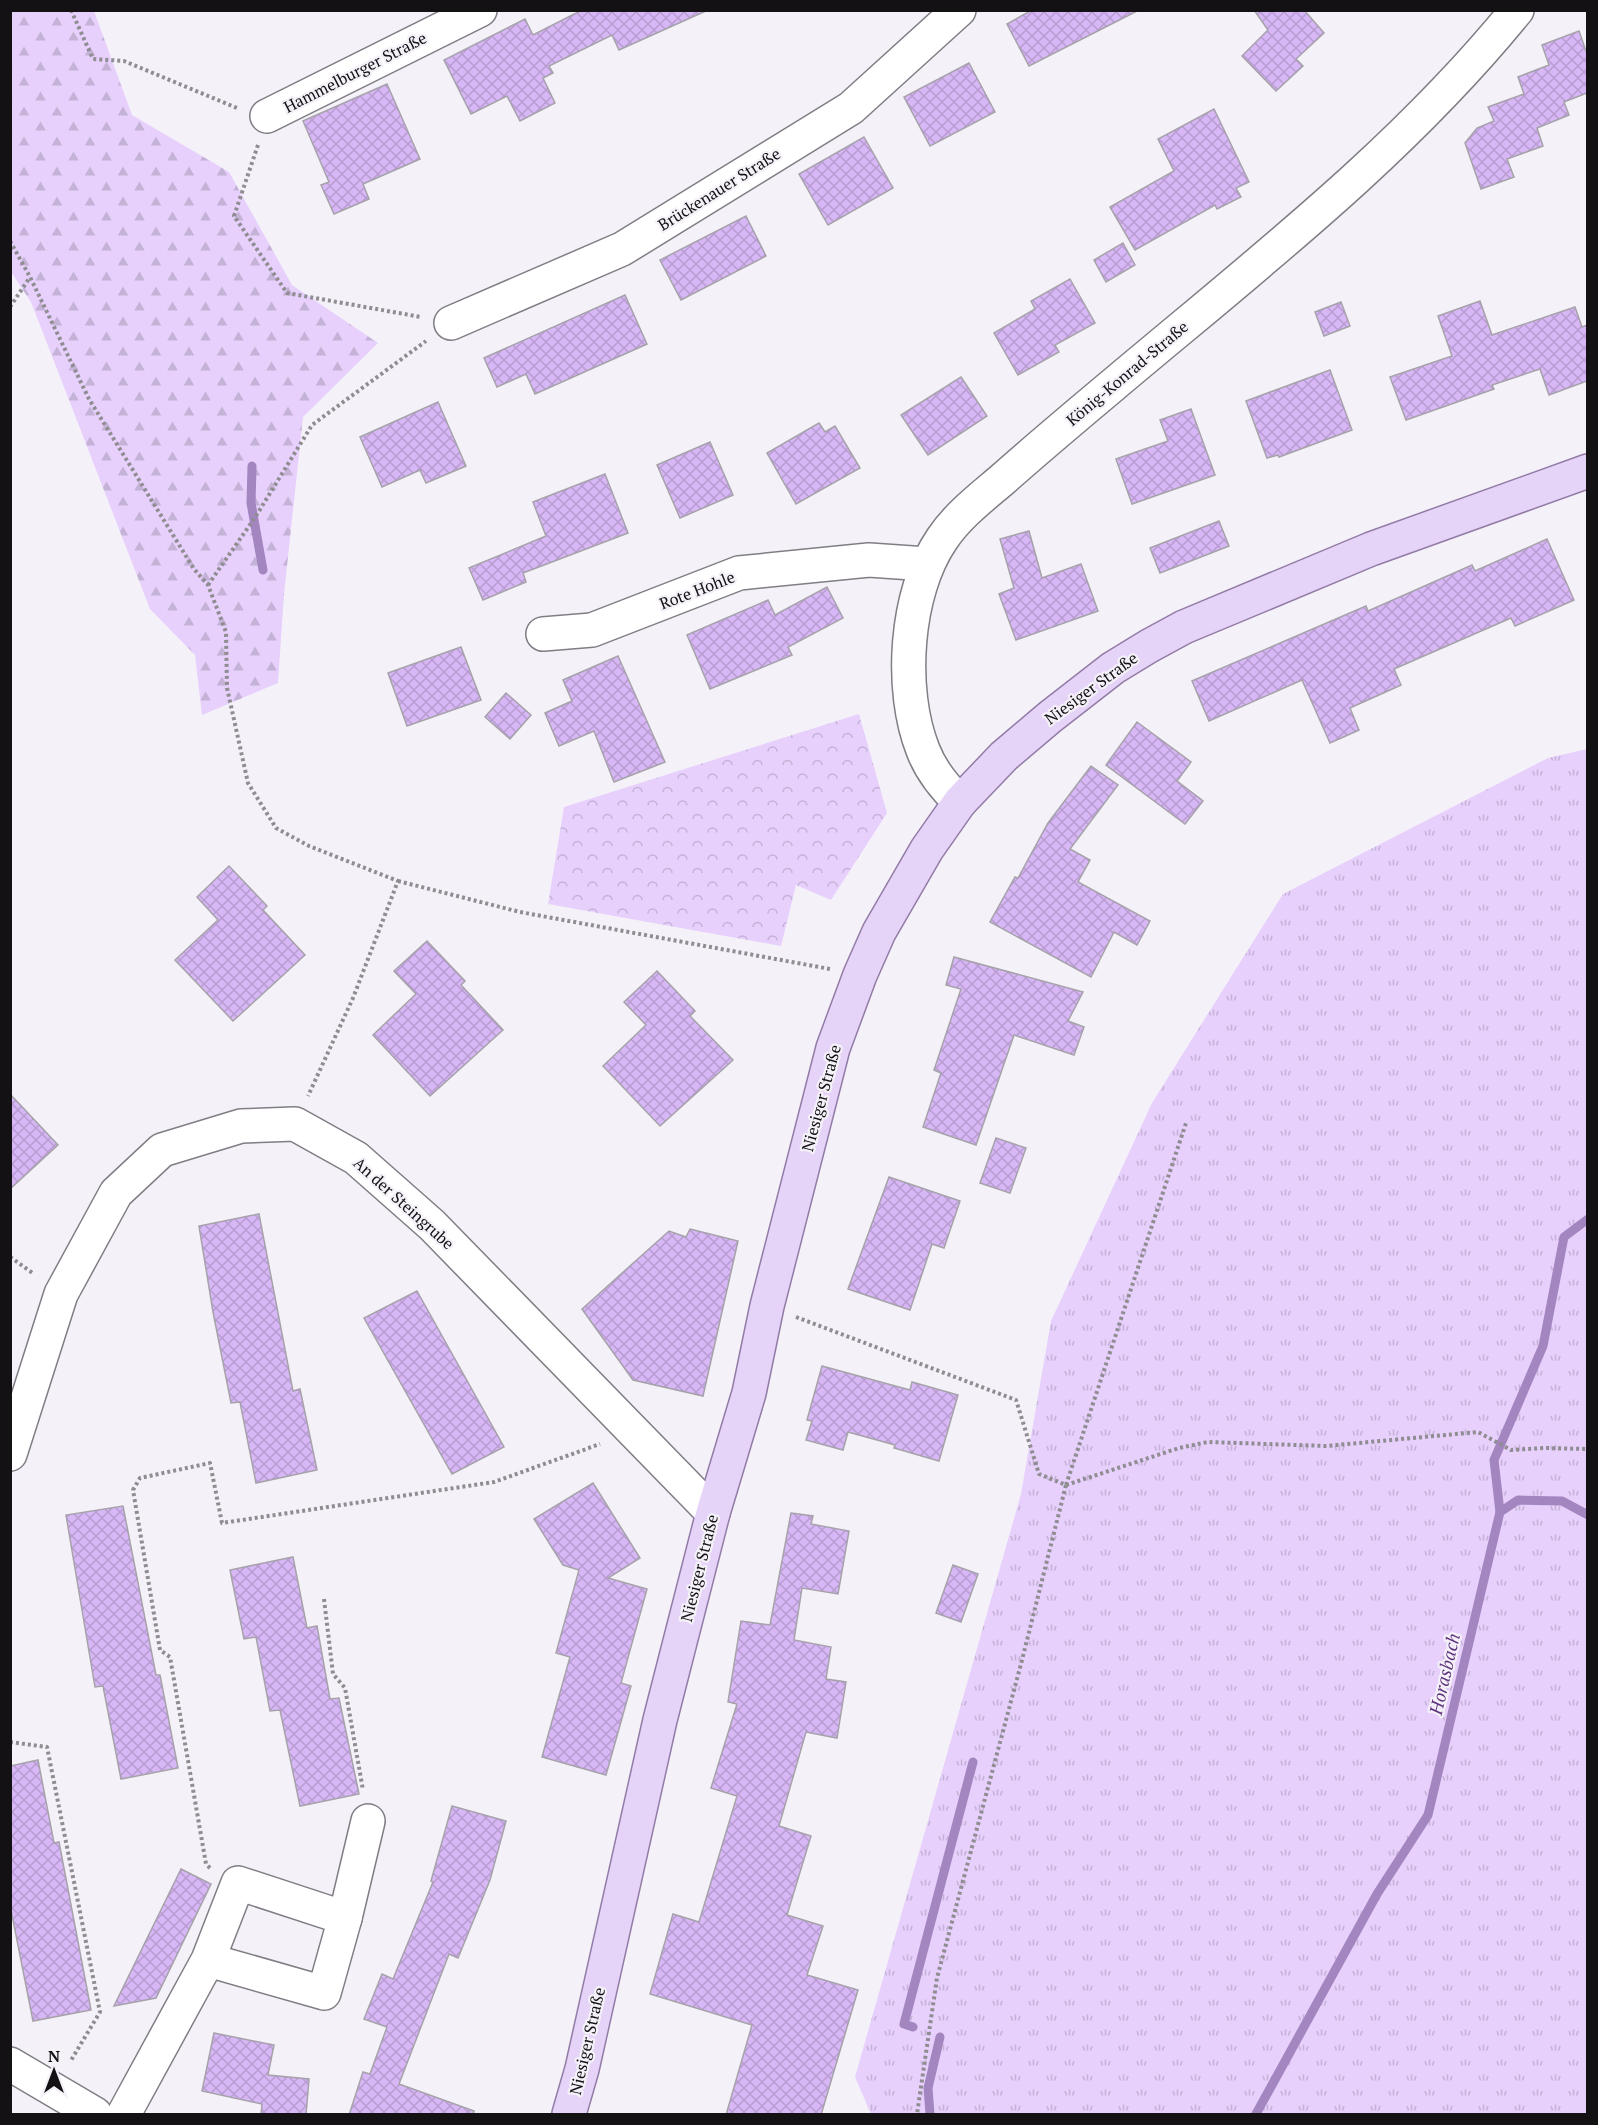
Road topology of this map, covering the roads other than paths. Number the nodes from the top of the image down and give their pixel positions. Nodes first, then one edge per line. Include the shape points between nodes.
1 (480, 10) edge
2 (959, 10) edge
3 (1517, 10) edge
4 (267, 116) road end
5 (451, 323) road end
6 (1587, 471) edge
7 (927, 564) junction
8 (543, 634) dead end
9 (960, 802) junction
10 (10, 1454) edge
11 (713, 1513) junction
12 (368, 1821) road end
13 (345, 1918) junction
14 (208, 1960) junction
15 (10, 2064) edge
16 (95, 2115) edge
17 (124, 2115) edge
18 (569, 2115) edge

1 - 4 street, Hammelburger Straße
2 - 5 street, Brückenauer Straße via 851,108 632,243
3 - 7 street, König-Konrad-Straße via 1388,148 1306,223 978,501 942,538
6 - 9 main road, Niesiger Straße via 1371,549 1184,627 1113,669 1050,717 1004,756
7 - 8 street, Rote Hohle via 869,560 739,573 592,630
7 - 9 street, König-Konrad-Straße via 916,597 911,639 911,700 924,752 941,784
9 - 11 main road, Niesiger Straße via 894,906 860,975 833,1048 767,1306 749,1393
10 - 11 street, An der Steingrube via 61,1294 116,1193 162,1150 242,1126 295,1124 356,1158 432,1225
11 - 18 main road, Niesiger Straße via 660,1720
12 - 13 street
13 - 14 street via 238,1883
13 - 14 street via 324,1993
14 - 17 street
15 - 16 street

